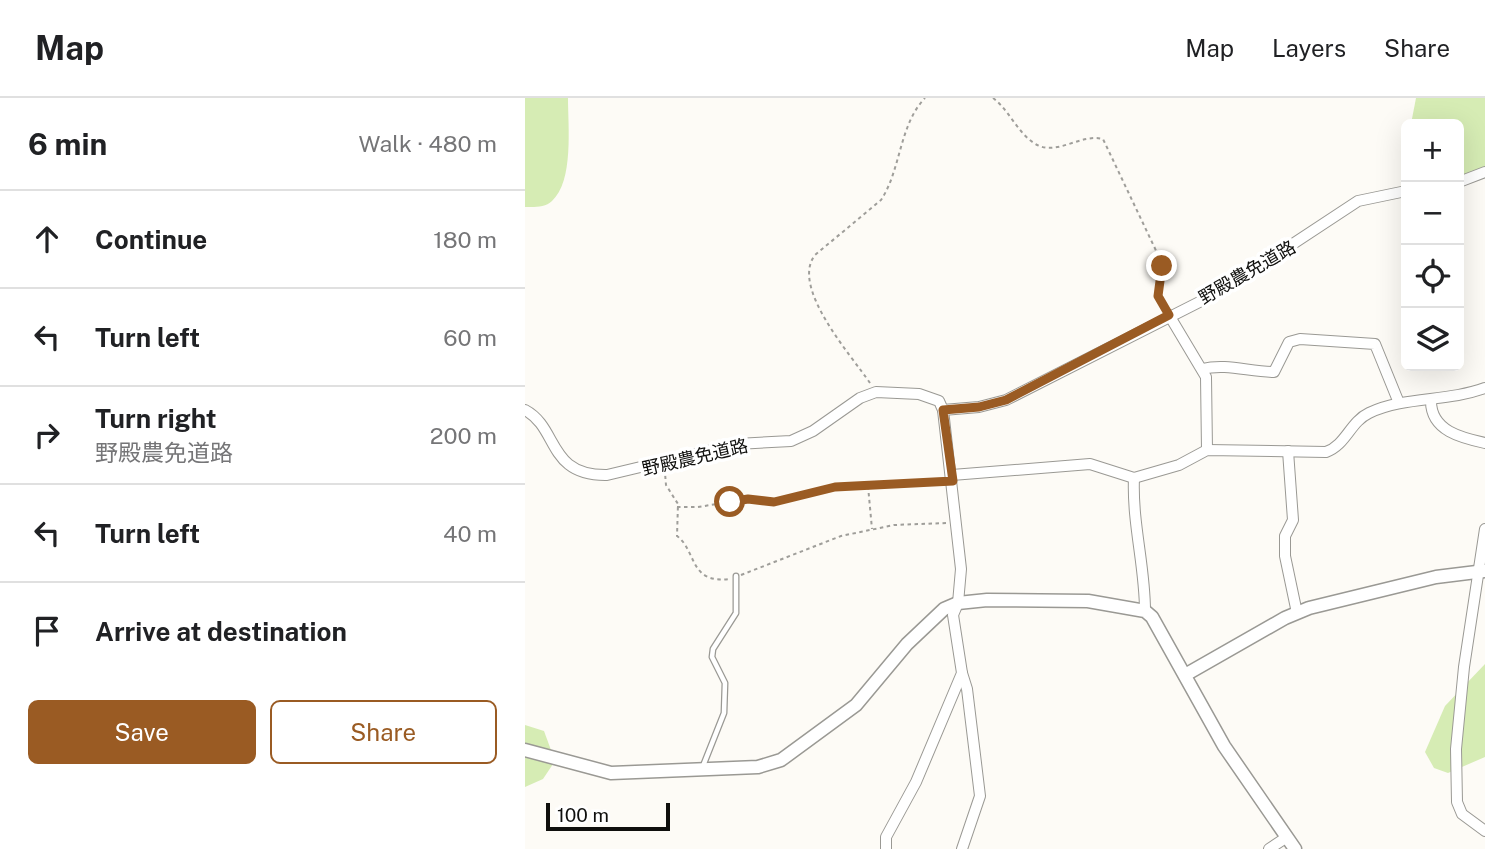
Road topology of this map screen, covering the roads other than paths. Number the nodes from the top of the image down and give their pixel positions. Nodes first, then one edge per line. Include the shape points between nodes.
1 (1485, 172) edge
2 (1464, 180) edge
3 (1401, 192) edge
4 (1169, 315) junction
5 (1202, 369) junction
6 (1485, 388) edge
7 (1431, 401) junction
8 (1399, 403) junction
9 (525, 410) edge
10 (943, 410) junction
11 (1485, 443) edge
12 (1207, 450) junction
13 (1288, 450) junction
14 (953, 478) junction
15 (1134, 478) junction
16 (1485, 529) edge
17 (1482, 571) edge
18 (736, 576) road end
19 (958, 603) junction
20 (1145, 611) junction
21 (1297, 613) junction
22 (962, 673) junction
23 (1185, 675) junction
24 (525, 750) edge
25 (703, 771) junction
26 (1485, 831) edge
27 (1286, 837) junction
28 (886, 849) edge
29 (962, 849) edge
30 (1269, 849) edge
31 (1294, 849) edge

1 - 2 street
3 - 4 street, 野殿農免道路 via 1358,201 1251,273
4 - 5 street
4 - 10 street, 野殿農免道路 via 1006,400
5 - 8 street via 1229,366 1274,372 1289,342 1300,339 1375,344
5 - 12 street via 1207,384
6 - 7 street
7 - 8 street
7 - 11 street via 1436,419 1449,432
8 - 13 street via 1360,417 1331,450
9 - 10 street, 野殿農免道路 via 537,416 552,446 571,466 588,474 607,475 737,444 791,441 876,392 929,395
10 - 14 street
12 - 13 street
12 - 15 street via 1179,465
13 - 21 street via 1293,520 1285,536 1285,556
14 - 15 street via 1090,464
14 - 19 street via 961,569
15 - 20 street via 1132,512 1142,556
16 - 17 street
17 - 21 street via 1436,577
17 - 26 street via 1456,749 1457,802 1462,814
18 - 25 lane via 736,613 712,657 725,683 724,713 714,746 702,763
19 - 20 street via 1089,601
19 - 22 street via 953,615
19 - 25 street via 944,608 907,644 856,705 781,760 758,767
20 - 23 street
21 - 23 street
22 - 28 street via 916,782 886,837
22 - 29 street via 980,796
23 - 27 street via 1224,746
24 - 25 street via 611,773
27 - 30 street
27 - 31 street

